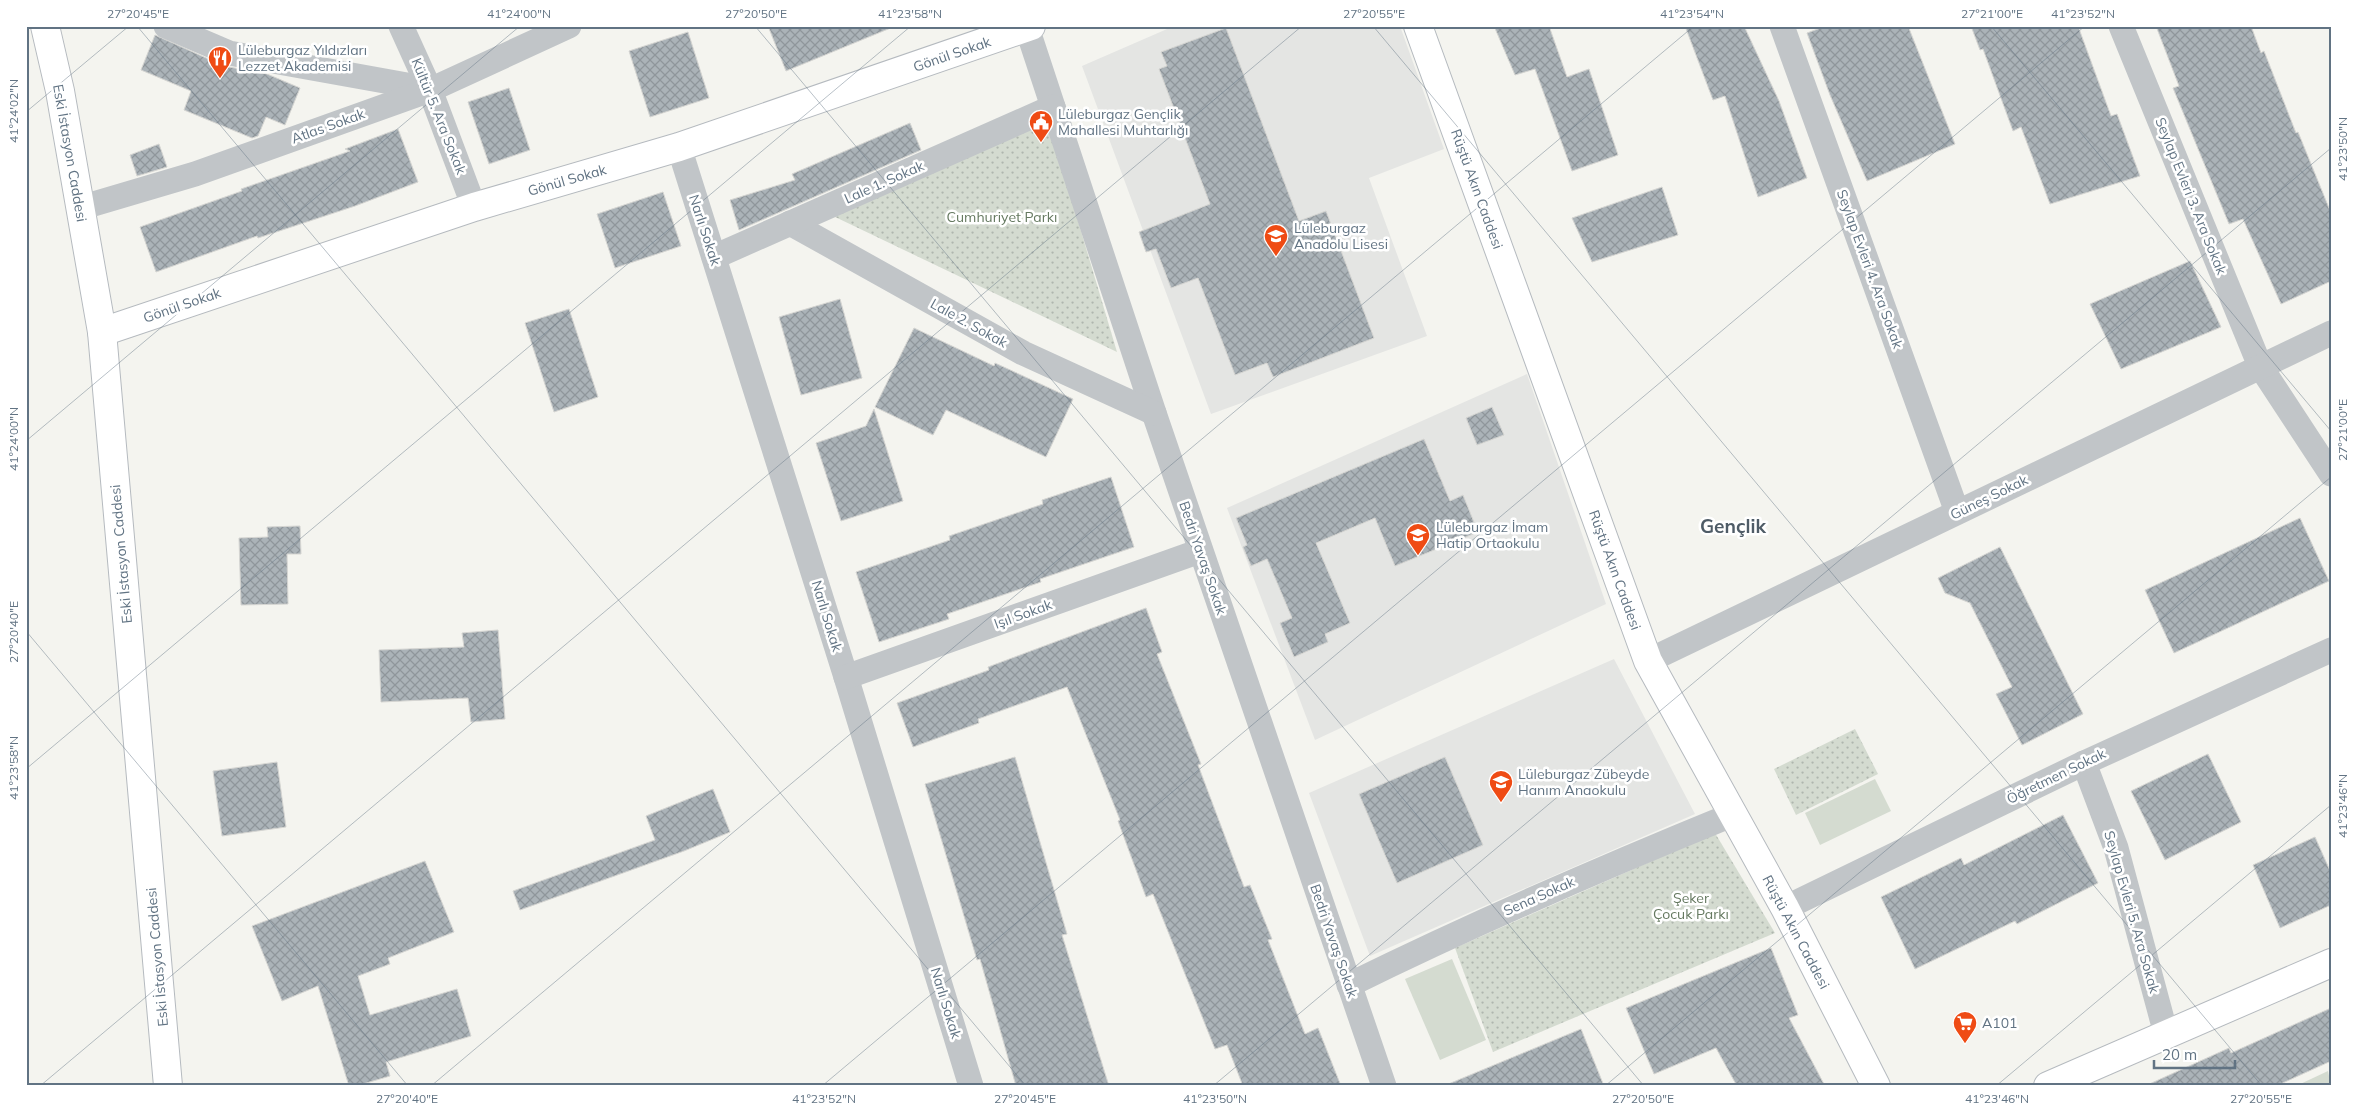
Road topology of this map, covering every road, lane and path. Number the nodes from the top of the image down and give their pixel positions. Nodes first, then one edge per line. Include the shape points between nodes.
1 (45, 26) edge
2 (166, 26) edge
3 (401, 26) edge
4 (569, 26) edge
5 (1418, 26) edge
6 (1782, 26) edge
7 (2121, 26) edge
8 (1029, 27) edge
9 (430, 90) junction
10 (1053, 106) junction
11 (678, 147) junction
12 (474, 207) junction
13 (80, 208) junction
14 (790, 223) junction
15 (714, 257) junction
16 (102, 332) junction
17 (2331, 333) edge
18 (2260, 366) junction
19 (1154, 413) junction
20 (2331, 474) edge
21 (1957, 512) junction
22 (1200, 551) junction
23 (2331, 650) edge
24 (1648, 661) junction
25 (846, 677) junction
26 (2084, 763) junction
27 (1734, 814) junction
28 (1784, 908) junction
29 (2331, 963) edge
30 (1349, 985) junction
31 (2166, 1034) junction
32 (168, 1086) edge
33 (971, 1086) edge
34 (1384, 1086) edge
35 (1876, 1086) edge
36 (2048, 1086) edge

1 - 13 street, Eski İstasyon Caddesi
2 - 9 street via 229,54
3 - 9 street, Kültür 5. Ara Sokak
4 - 9 street, Atlas Sokak
5 - 24 street, Rüştü Akın Caddesi
6 - 21 street, Seylap Evleri 4. Ara Sokak
7 - 18 street, Seylap Evleri 3. Ara Sokak
8 - 10 street, Bedri Yavaş Sokak
8 - 11 street, Gönül Sokak
9 - 12 street, Kültür 5. Ara Sokak
9 - 13 street, Atlas Sokak via 195,174
10 - 14 street, Lale 1. Sokak
10 - 19 street, Bedri Yavaş Sokak
11 - 12 street, Gönül Sokak
11 - 15 street, Narlı Sokak
12 - 16 street, Gönül Sokak
13 - 16 street, Eski İstasyon Caddesi
14 - 15 street, Lale 1. Sokak
14 - 19 street, Lale 2. Sokak via 1023,353
15 - 25 street, Narlı Sokak
16 - 32 street, Eski İstasyon Caddesi
17 - 18 street, Güneş Sokak
18 - 20 street, Seylap Evleri 3. Ara Sokak
18 - 21 street, Güneş Sokak
19 - 22 street, Bedri Yavaş Sokak
21 - 24 street, Güneş Sokak
22 - 25 street, Işıl Sokak
22 - 30 street, Bedri Yavaş Sokak
23 - 26 street, Öğretmen Sokak
24 - 27 street, Rüştü Akın Caddesi
25 - 33 street, Narlı Sokak
26 - 28 street, Öğretmen Sokak
26 - 31 street, Seylap Evleri 5. Ara Sokak via 2116,848
27 - 28 street, Rüştü Akın Caddesi
27 - 30 street, Sena Sokak via 1587,874
28 - 35 street, Rüştü Akın Caddesi
29 - 31 street
30 - 34 street, Bedri Yavaş Sokak
31 - 36 street

